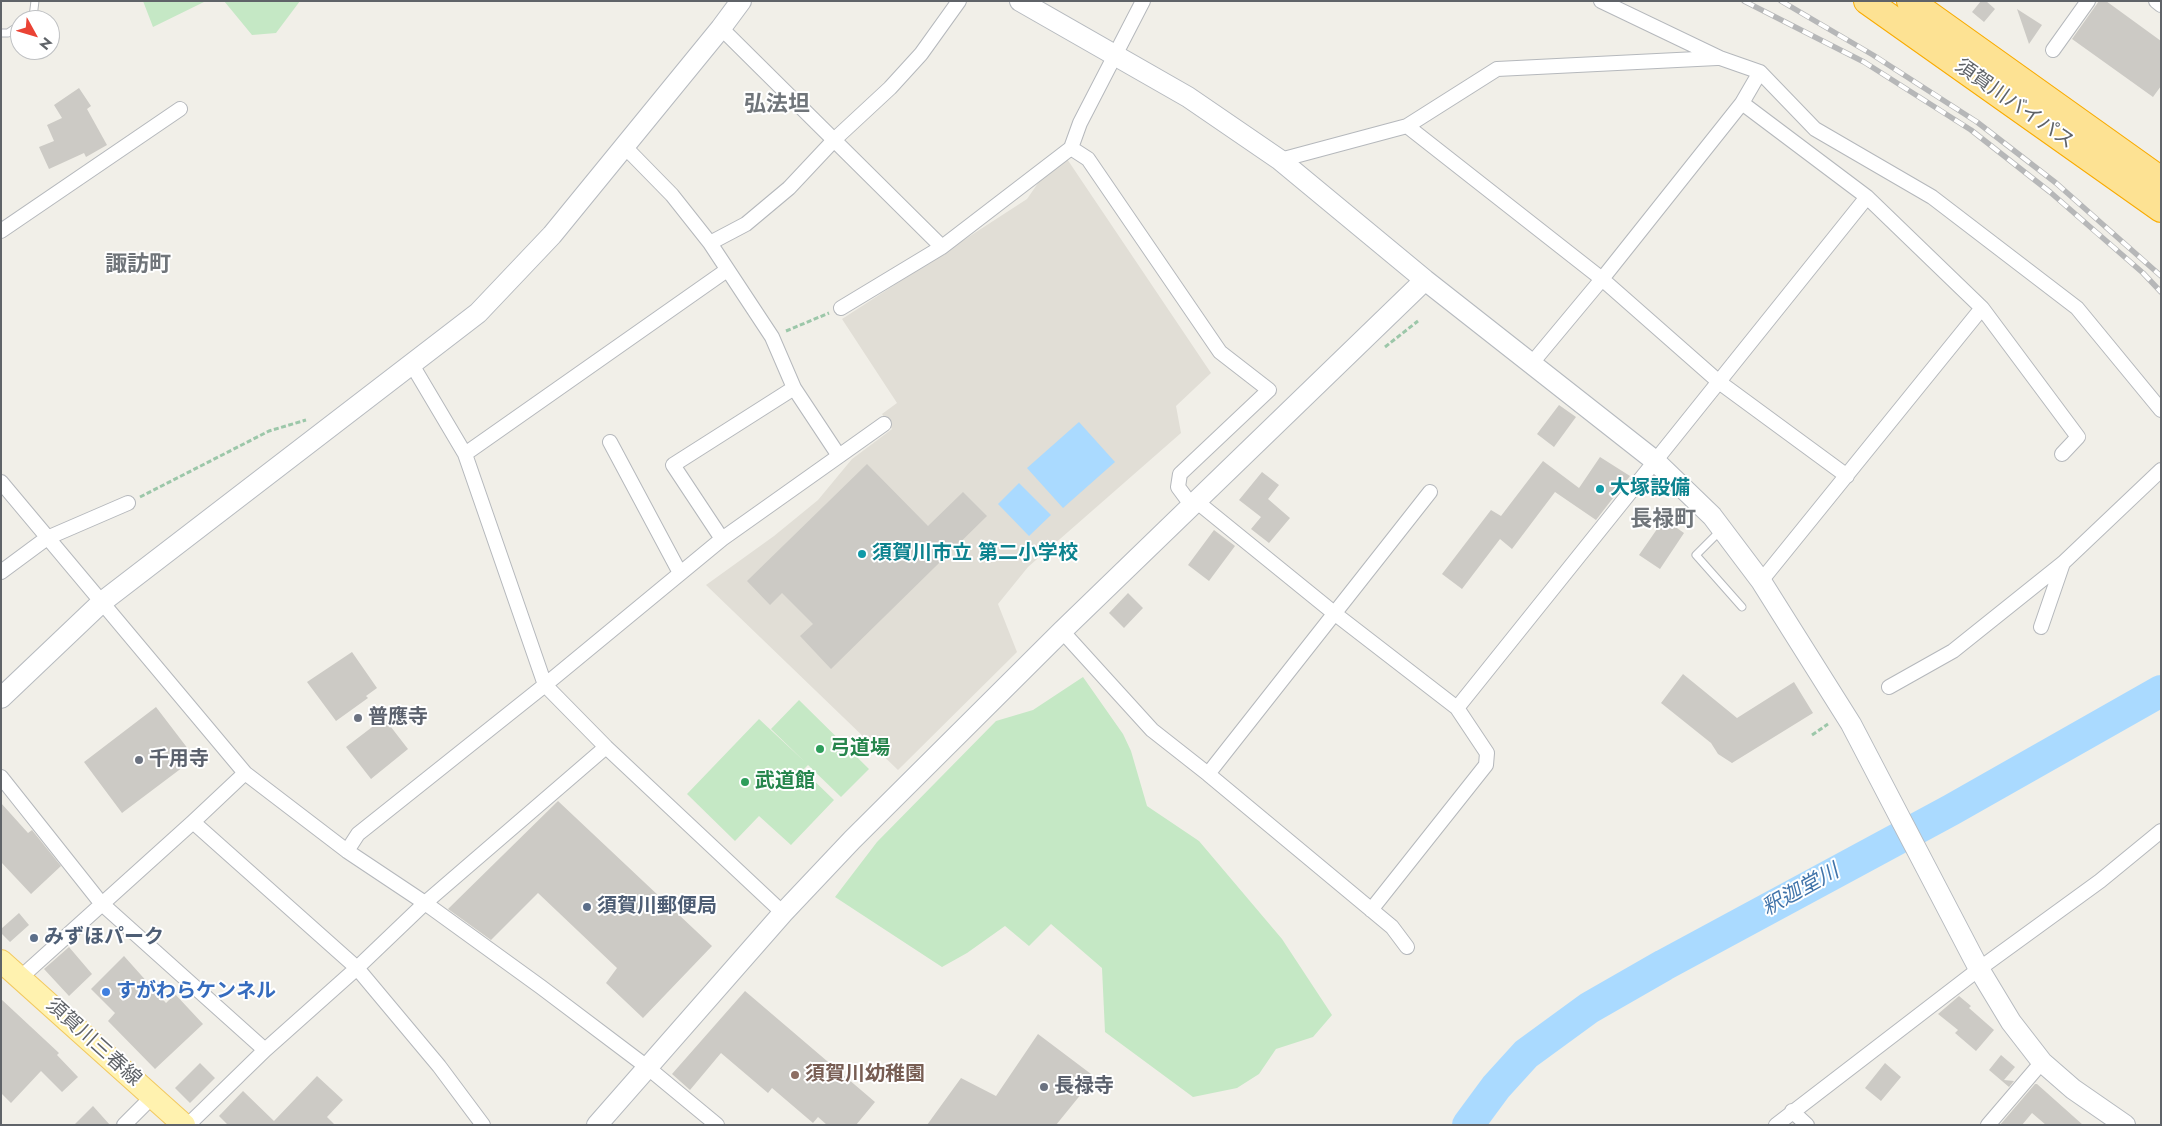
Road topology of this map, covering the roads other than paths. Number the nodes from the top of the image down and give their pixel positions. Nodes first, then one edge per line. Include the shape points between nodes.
1 (741, 1) edge
2 (959, 1) edge
3 (1020, 1) edge
4 (1143, 1) edge
5 (1601, 1) edge
6 (1867, 1) edge
7 (1910, 1) edge
8 (2088, 1) edge
9 (2156, 1) edge
10 (2161, 5) edge
11 (722, 28) junction
12 (2054, 50) dead end
13 (1114, 55) junction
14 (1720, 58) junction
15 (1760, 72) junction
16 (1742, 104) junction
17 (180, 109) dead end
18 (1407, 126) junction
19 (835, 139) junction
20 (625, 147) junction
21 (1071, 148) junction
22 (1280, 160) junction
23 (2161, 180) edge
24 (1867, 197) junction
25 (2161, 209) edge
26 (1, 231) edge
27 (710, 243) junction
28 (942, 247) junction
29 (727, 270) junction
30 (1425, 280) junction
31 (1602, 280) junction
32 (841, 308) road end
33 (1982, 308) junction
34 (411, 363) junction
35 (1532, 363) junction
36 (1719, 382) junction
37 (794, 388) junction
38 (2161, 410) edge
39 (884, 424) dead end
40 (610, 442) dead end
41 (465, 454) junction
42 (2062, 454) dead end
43 (839, 456) junction
44 (1654, 460) junction
45 (2161, 470) edge
46 (1847, 476) junction
47 (1, 482) edge
48 (1430, 492) dead end
49 (128, 503) road end
50 (1194, 504) junction
51 (1722, 528) junction
52 (47, 538) junction
53 (722, 539) junction
54 (2063, 563) junction
55 (1, 572) edge
56 (680, 573) junction
57 (1761, 581) junction
58 (102, 602) junction
59 (1742, 606) dead end
60 (1334, 612) junction
61 (2041, 627) dead end
62 (1062, 631) junction
63 (545, 685) junction
64 (1889, 687) dead end
65 (1, 698) edge
66 (1457, 708) junction
67 (606, 747) junction
68 (245, 773) junction
69 (1208, 774) junction
70 (1, 777) edge
71 (193, 822) junction
72 (2161, 831) edge
73 (347, 851) junction
74 (425, 903) junction
75 (101, 904) junction
76 (1371, 910) junction
77 (783, 913) junction
78 (1407, 947) dead end
79 (1, 961) edge
80 (357, 968) junction
81 (1979, 969) junction
82 (20, 978) junction
83 (264, 1050) junction
84 (2042, 1062) junction
85 (647, 1067) junction
86 (153, 1096) junction
87 (1792, 1111) junction
88 (124, 1125) edge
89 (186, 1125) edge
90 (482, 1125) edge
91 (597, 1125) edge
92 (717, 1125) edge
93 (1776, 1125) edge
94 (1807, 1125) edge
95 (1988, 1125) edge
96 (2125, 1125) edge

1 - 11 street
2 - 19 street via 921,54
3 - 13 street
4 - 13 street
5 - 14 street
6 - 25 highway, 須賀川バイパス
7 - 23 highway, 須賀川バイパス
8 - 12 street
9 - 10 street
11 - 19 street
11 - 20 street
13 - 21 street
13 - 22 street via 1188,97
14 - 15 street
14 - 18 street via 1497,69
15 - 16 street
15 - 38 street via 1815,129 1932,197 2076,308
16 - 24 street
16 - 31 street
17 - 26 street
18 - 22 street
18 - 31 street
19 - 27 street via 789,188 746,224
19 - 28 street
20 - 27 street via 672,194
20 - 34 street via 552,235 478,313
21 - 28 street
21 - 50 street via 1088,159 1220,352 1269,390 1180,474 1178,487
22 - 30 street
24 - 33 street
24 - 36 street
27 - 29 street
28 - 32 street
29 - 37 street via 772,337
29 - 41 street
30 - 35 street
30 - 50 street
31 - 35 street
31 - 36 street
33 - 42 street via 2078,437
33 - 46 street
34 - 41 street
34 - 58 street
35 - 44 street
36 - 44 street
36 - 46 street
37 - 43 street
37 - 53 street via 673,465
39 - 43 street
40 - 56 street
41 - 63 street
43 - 53 street
44 - 51 street
44 - 66 street
45 - 54 street
46 - 57 street
47 - 52 street
48 - 60 street
49 - 52 street
50 - 60 street
50 - 62 street
51 - 57 street
51 - 59 lane via 1696,555
52 - 55 street
52 - 58 street
53 - 56 street
54 - 61 street
54 - 64 street via 1953,651
56 - 63 street
57 - 81 street via 1851,724
58 - 65 street
58 - 68 street
60 - 66 street
60 - 69 street
62 - 69 street via 1152,730
62 - 77 street
63 - 67 street
63 - 73 street via 358,834
66 - 76 street via 1487,753 1486,765
67 - 74 street
67 - 77 street
68 - 71 street
68 - 73 street
69 - 76 street
70 - 75 street
71 - 75 street
71 - 80 street
72 - 81 street via 2100,881
73 - 74 street
74 - 80 street
74 - 85 street
75 - 82 street
75 - 83 street
76 - 78 street via 1392,927
77 - 85 street
79 - 82 main road, 須賀川三春線
80 - 83 street
80 - 90 street via 439,1066
81 - 84 street via 2011,1022
81 - 87 street
82 - 86 main road, 須賀川三春線
83 - 89 street
84 - 95 street
84 - 96 street via 2073,1089
85 - 91 street
85 - 92 street
86 - 88 street
86 - 89 main road, 須賀川三春線
87 - 93 street
87 - 94 street

